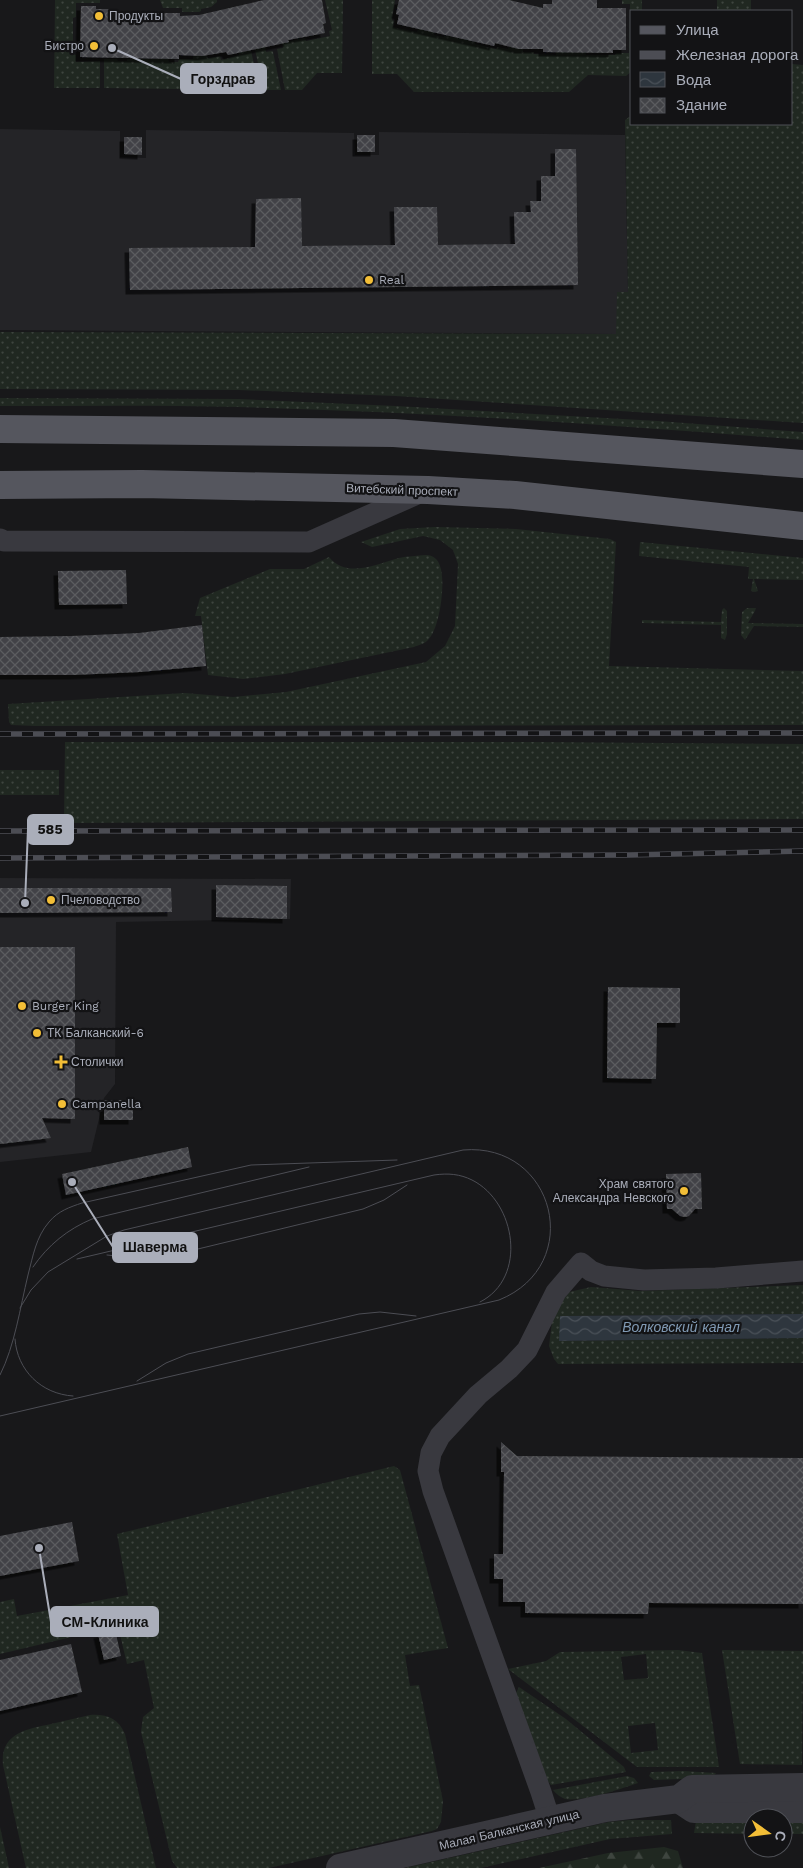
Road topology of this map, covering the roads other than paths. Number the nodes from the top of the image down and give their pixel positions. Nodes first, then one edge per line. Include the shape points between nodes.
1 (0, 429) edge
2 (803, 464) edge
3 (0, 485) edge
4 (428, 490) junction
5 (803, 526) edge
6 (0, 539) edge
7 (803, 1271) edge
8 (803, 1787) edge
9 (679, 1799) junction
10 (803, 1809) edge
11 (550, 1820) junction
12 (340, 1868) edge

1 - 2 main road via 394,434
3 - 4 main road, Витебский проспект via 142,484
4 - 5 main road, Витебский проспект
4 - 6 street via 309,542
7 - 11 street via 644,1280 604,1276 581,1263 556,1292 527,1350 478,1395 440,1436 431,1453 428,1471 433,1491
8 - 9 street, Малая Балканская улица via 692,1789
9 - 10 street via 694,1809
9 - 11 street, Малая Балканская улица via 625,1805
11 - 12 street, Малая Балканская улица

